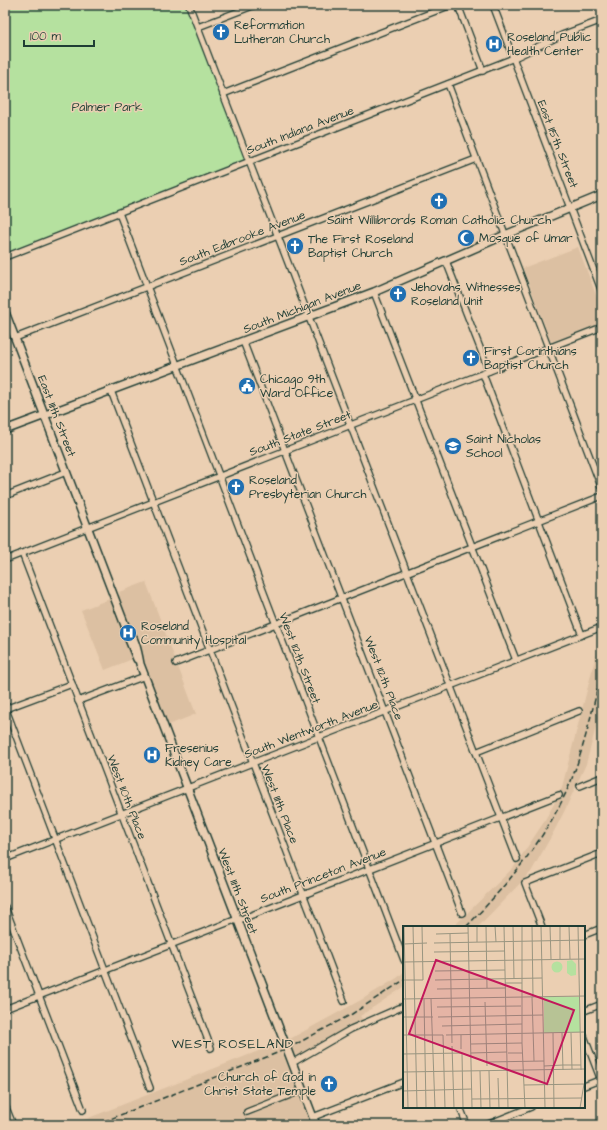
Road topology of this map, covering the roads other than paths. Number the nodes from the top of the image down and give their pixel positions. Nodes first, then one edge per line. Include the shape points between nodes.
1 (189, 5) edge
2 (255, 5) edge
3 (451, 5) edge
4 (458, 5) edge
5 (493, 5) edge
6 (602, 20) edge
7 (198, 27) junction
8 (514, 58) junction
9 (483, 71) junction
10 (448, 84) junction
11 (223, 94) junction
12 (476, 158) junction
13 (250, 162) junction
14 (602, 195) edge
15 (571, 209) junction
16 (119, 214) junction
17 (505, 235) junction
18 (278, 236) junction
19 (5, 257) edge
20 (446, 261) junction
21 (147, 287) junction
22 (374, 292) junction
23 (602, 292) edge
24 (5, 312) edge
25 (309, 317) junction
26 (602, 327) edge
27 (8, 330) edge
28 (15, 338) junction
29 (243, 341) junction
30 (548, 348) junction
31 (177, 366) junction
32 (489, 371) junction
33 (483, 374) junction
34 (111, 390) junction
35 (416, 400) junction
36 (44, 415) junction
37 (351, 425) junction
38 (5, 430) edge
39 (285, 451) junction
40 (66, 472) junction
41 (219, 477) junction
42 (602, 489) edge
43 (5, 496) edge
44 (602, 496) edge
45 (153, 502) junction
46 (539, 521) junction
47 (88, 528) junction
48 (473, 547) junction
49 (22, 553) junction
50 (5, 560) edge
51 (407, 572) junction
52 (341, 598) junction
53 (275, 624) junction
54 (602, 627) edge
55 (582, 635) junction
56 (209, 650) junction
57 (516, 660) junction
58 (176, 663) dead end
59 (145, 676) junction
60 (72, 684) junction
61 (451, 686) junction
62 (78, 701) junction
63 (5, 709) edge
64 (579, 711) dead end
65 (385, 712) junction
66 (319, 738) junction
67 (476, 752) junction
68 (253, 763) junction
69 (602, 778) edge
70 (580, 786) dead end
71 (188, 789) junction
72 (560, 794) dead end
73 (122, 814) junction
74 (501, 817) junction
75 (56, 840) junction
76 (435, 843) junction
77 (602, 853) edge
78 (5, 859) edge
79 (517, 859) dead end
80 (369, 869) junction
81 (303, 894) junction
82 (5, 907) edge
83 (462, 913) dead end
84 (238, 920) junction
85 (542, 926) edge
86 (602, 928) edge
87 (585, 935) edge
88 (171, 945) junction
89 (403, 957) edge
90 (105, 970) junction
91 (39, 996) junction
92 (344, 1001) dead end
93 (602, 1004) edge
94 (403, 1006) edge
95 (5, 1009) edge
96 (585, 1011) edge
97 (585, 1038) edge
98 (211, 1048) dead end
99 (292, 1063) junction
100 (602, 1081) edge
101 (403, 1082) edge
102 (585, 1086) edge
103 (150, 1088) dead end
104 (302, 1090) junction
105 (5, 1105) edge
106 (460, 1108) edge
107 (528, 1108) edge
108 (82, 1110) dead end
109 (247, 1112) dead end
110 (313, 1118) junction
111 (13, 1125) edge
112 (316, 1125) edge
113 (467, 1125) edge
114 (486, 1125) edge

1 - 7 street
2 - 7 street
3 - 11 street
4 - 9 street
5 - 8 street, East 115th Street
6 - 8 street, South Indiana Avenue via 562,35
7 - 11 street
8 - 9 street, South Indiana Avenue
8 - 15 street, East 115th Street
9 - 10 street, South Indiana Avenue
10 - 12 street
10 - 13 street, South Indiana Avenue
11 - 13 street
12 - 17 street
12 - 18 street, South Edbrooke Avenue
13 - 16 street, South Indiana Avenue
13 - 18 street
14 - 15 main road, South Michigan Avenue
15 - 17 main road, South Michigan Avenue
15 - 23 street, East 115th Street
16 - 19 street, South Indiana Avenue
16 - 21 street, West 112th Street
17 - 20 main road, South Michigan Avenue
17 - 30 street
18 - 21 street, South Edbrooke Avenue
18 - 25 street
20 - 22 main road, South Michigan Avenue
20 - 32 street
21 - 28 street, South Edbrooke Avenue
21 - 31 street, West 112th Street
22 - 25 main road, South Michigan Avenue
22 - 35 street
24 - 27 main road, East 111th Street
25 - 29 main road, South Michigan Avenue
25 - 37 street
26 - 30 street, South State Street
27 - 28 main road, East 111th Street
28 - 36 main road, East 111th Street
29 - 31 main road, South Michigan Avenue
29 - 39 street, West 112th Place
30 - 32 street, South State Street
30 - 42 street
31 - 34 main road, South Michigan Avenue
31 - 41 street, West 112th Street
32 - 33 street, South State Street
33 - 35 street, South State Street
33 - 46 street
34 - 36 main road, South Michigan Avenue
34 - 45 street, West 111th Place
35 - 37 street, South State Street
35 - 48 street
36 - 38 main road, South Michigan Avenue
36 - 40 main road, East 111th Street
37 - 39 street, South State Street
37 - 51 street
39 - 41 street, South State Street
39 - 52 street, West 112th Place
40 - 43 street
40 - 47 main road, East 111th Street
41 - 45 street, South State Street
41 - 53 street, West 112th Street
44 - 46 street
45 - 47 street, South State Street
45 - 56 street, West 111th Place
46 - 48 street
46 - 55 street
47 - 49 street, South State Street
47 - 59 main road, West 111th Street via 126,628 136,646
48 - 51 street
48 - 57 street
49 - 50 street, South State Street
49 - 60 street, West 110th Place
51 - 52 street
51 - 61 street
52 - 53 street
52 - 65 street, West 112th Place
53 - 56 street
53 - 66 street, West 112th Street
54 - 55 street, South Wentworth Avenue
55 - 57 street, South Wentworth Avenue
56 - 58 street
56 - 68 street, West 111th Place
57 - 61 street, South Wentworth Avenue
59 - 62 street
59 - 71 main road, West 111th Street
60 - 62 street, West 110th Place
60 - 63 street
61 - 65 street, South Wentworth Avenue
61 - 67 street
62 - 73 street, West 110th Place
63 - 75 street
64 - 67 street
65 - 66 street, South Wentworth Avenue
65 - 76 street, West 112th Place
66 - 68 street, South Wentworth Avenue
66 - 80 street, West 112th Street
67 - 74 street
68 - 71 street, South Wentworth Avenue
68 - 81 street, West 111th Place
69 - 70 street
71 - 73 street, South Wentworth Avenue
71 - 84 main road, West 111th Street
72 - 74 street, South Princeton Avenue
73 - 75 street, South Wentworth Avenue
73 - 88 street, West 110th Place
74 - 76 street, South Princeton Avenue
74 - 79 street
75 - 78 street, South Wentworth Avenue
75 - 90 street
76 - 80 street, South Princeton Avenue
76 - 83 street, West 112th Place
77 - 85 street via 525,883
80 - 81 street, South Princeton Avenue
80 - 89 street, West 112th Street
81 - 84 street, South Princeton Avenue
81 - 92 street, West 111th Place
82 - 91 street
84 - 88 street, South Princeton Avenue
84 - 99 main road, West 111th Street
86 - 87 street
88 - 90 street, South Princeton Avenue
88 - 98 street, West 110th Place
90 - 91 street, South Princeton Avenue
90 - 103 street
91 - 95 street, South Princeton Avenue
91 - 108 street
93 - 96 street
94 - 99 street via 351,1029
97 - 100 street
99 - 104 main road, West 111th Street
100 - 102 street
101 - 110 street
104 - 109 street
104 - 110 main road, West 111th Street
105 - 111 street
106 - 113 street
107 - 114 street
110 - 112 main road, West 111th Street

